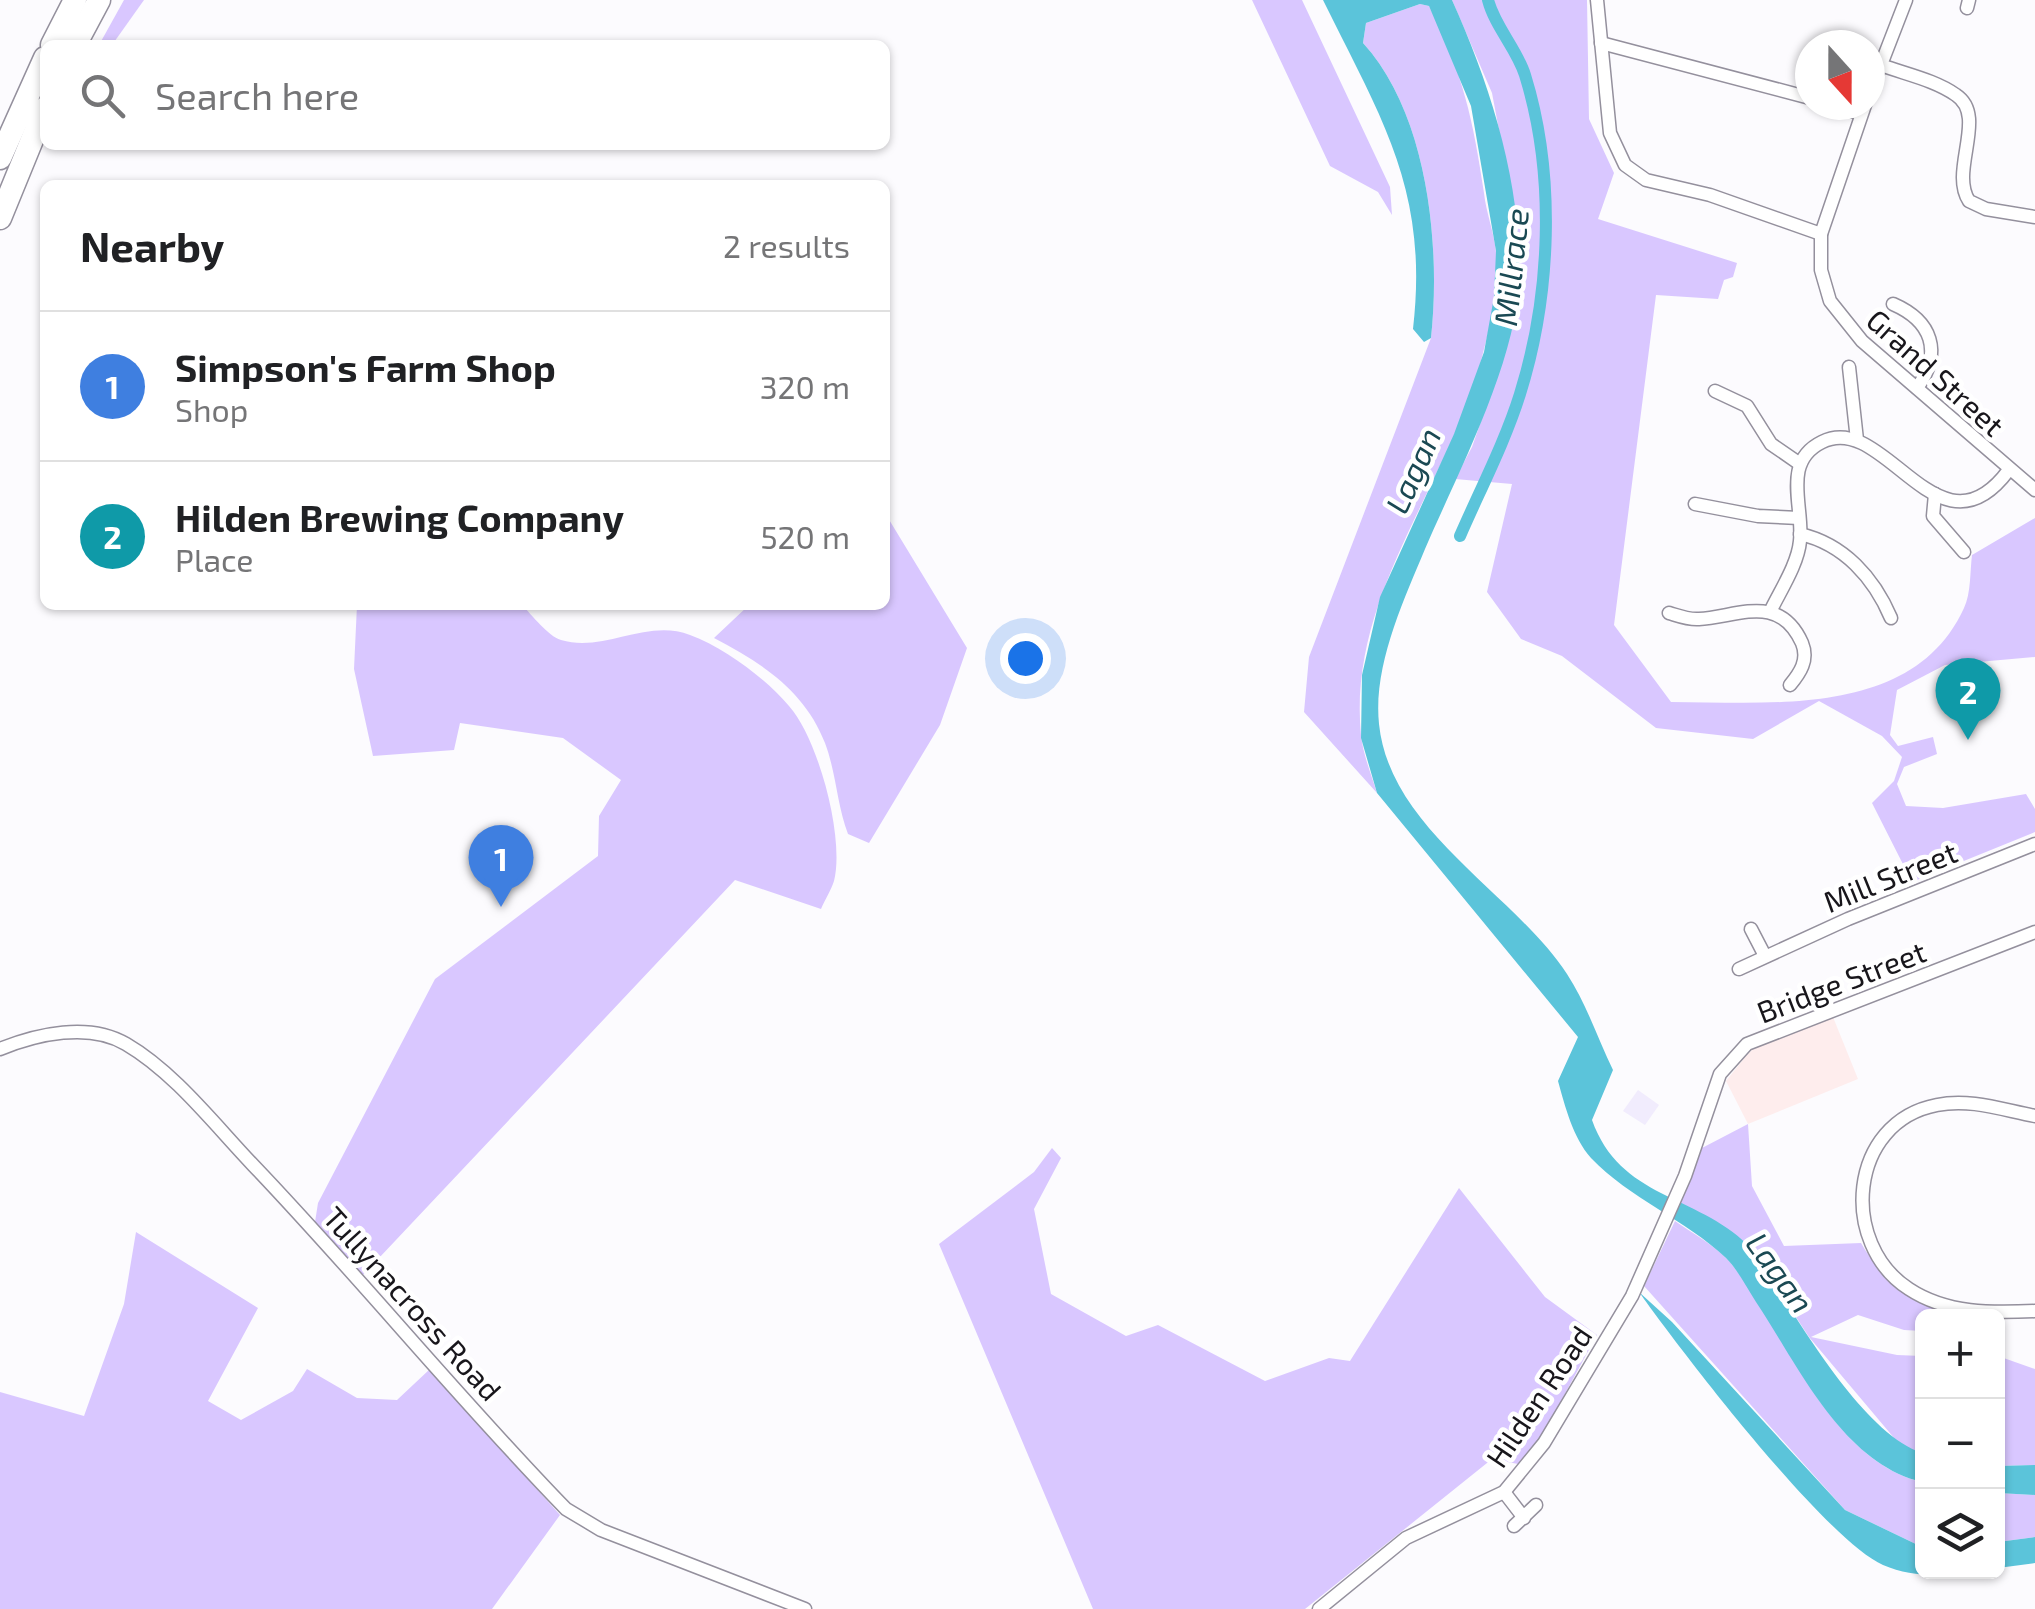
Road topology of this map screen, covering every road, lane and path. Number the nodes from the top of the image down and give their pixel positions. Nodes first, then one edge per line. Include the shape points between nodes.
1 (74, 0) edge
2 (99, 0) edge
3 (1596, 0) edge
4 (1906, 0) edge
5 (54, 40) edge
6 (78, 40) edge
7 (1601, 43) junction
8 (1885, 55) edge
9 (1885, 67) edge
10 (40, 69) edge
11 (1795, 94) edge
12 (40, 120) edge
13 (1860, 120) edge
14 (0, 158) edge
15 (2035, 217) edge
16 (0, 218) edge
17 (1821, 234) junction
18 (1893, 304) dead end
19 (1849, 367) dead end
20 (1917, 388) junction
21 (1715, 391) dead end
22 (1858, 440) junction
23 (1800, 464) junction
24 (2008, 471) junction
25 (2035, 490) edge
26 (1935, 494) junction
27 (1695, 504) dead end
28 (1798, 518) junction
29 (1800, 534) junction
30 (1964, 552) dead end
31 (1770, 612) junction
32 (1669, 614) dead end
33 (1891, 618) dead end
34 (1790, 685) dead end
35 (2035, 844) edge
36 (1751, 928) dead end
37 (2035, 932) edge
38 (1764, 956) junction
39 (1739, 969) dead end
40 (0, 1049) edge
41 (2035, 1116) edge
42 (1657, 1238) joint
43 (2035, 1311) edge
44 (1504, 1492) junction
45 (1536, 1505) dead end
46 (805, 1609) edge
47 (1319, 1609) edge

1 - 5 highway
2 - 6 highway
3 - 7 street
4 - 8 street
7 - 11 street
7 - 17 street via 1613,146 1634,173
9 - 15 street via 1965,103 1961,182 1969,201
10 - 14 highway
12 - 16 highway
13 - 17 street, Grand Street
17 - 20 street, Grand Street via 1824,286 1838,314
18 - 20 street via 1929,331 1929,367
19 - 22 street
20 - 24 street, Grand Street
21 - 23 street via 1747,406 1771,444
22 - 23 street via 1826,440
22 - 26 street
23 - 28 street
24 - 25 street, Grand Street
24 - 26 street via 1980,499
26 - 30 street via 1933,516
27 - 28 street
28 - 29 street
29 - 31 street
29 - 33 street via 1828,542 1851,560
31 - 32 street via 1694,620
31 - 34 street via 1803,646 1803,664
35 - 38 street, Mill Street
36 - 38 street
37 - 42 street, Bridge Street via 1747,1044 1720,1074
38 - 39 street, Mill Street
40 - 46 street, Tullynacross Road via 68,1032 126,1044 185,1094 292,1206 566,1509 600,1530
41 - 43 street via 1973,1103 1922,1110 1889,1132 1870,1160 1860,1194 1872,1247 1908,1288 1949,1307
42 - 44 street, Hilden Road via 1632,1296 1544,1443
44 - 45 street via 1519,1522
44 - 47 street, Hilden Road via 1406,1538

